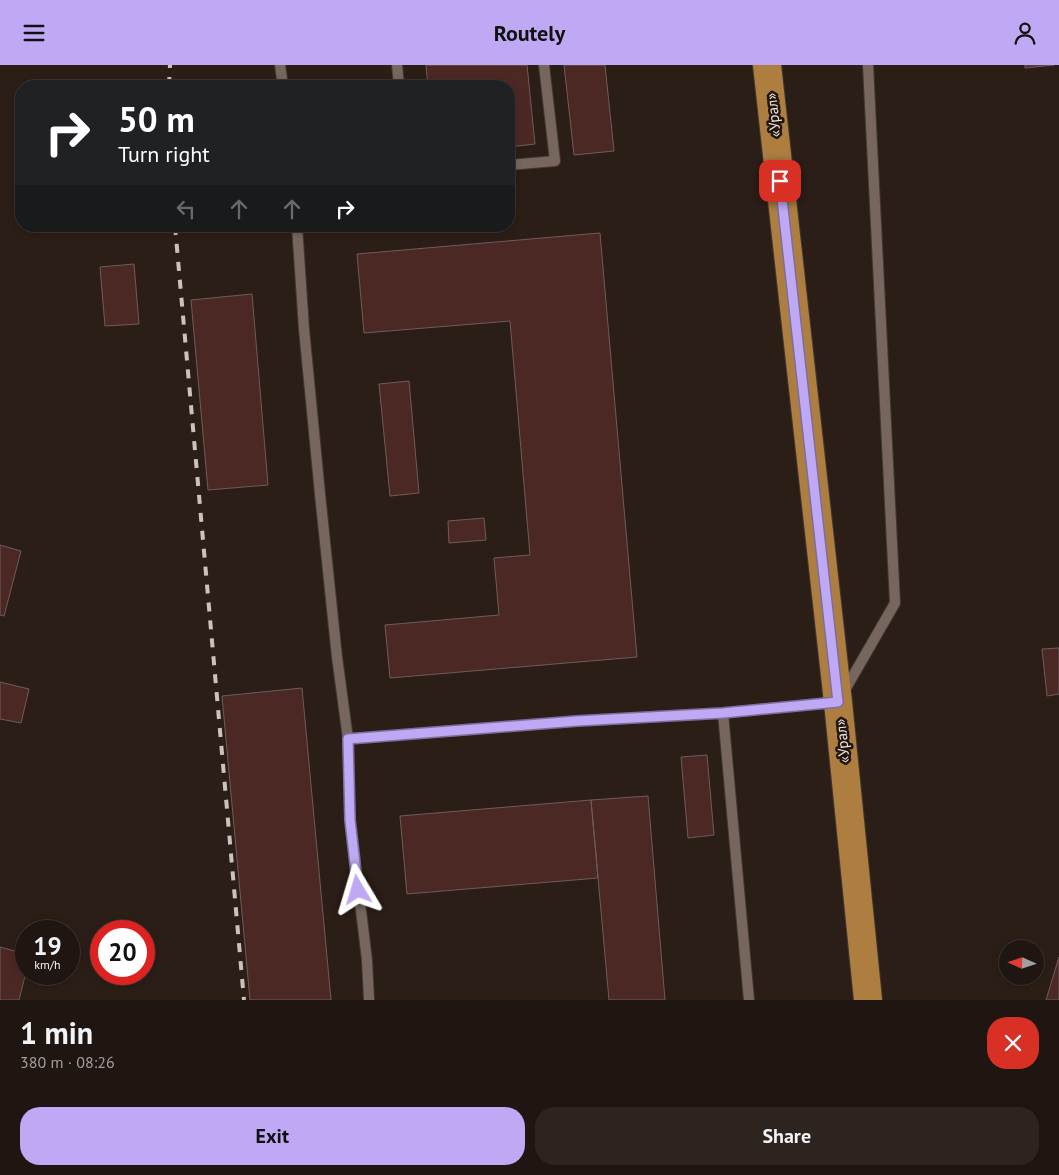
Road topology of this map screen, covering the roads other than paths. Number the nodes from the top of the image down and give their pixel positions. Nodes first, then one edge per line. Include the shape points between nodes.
1 (280, 65) edge
2 (397, 65) edge
3 (544, 65) edge
4 (767, 65) edge
5 (868, 65) edge
6 (282, 80) edge
7 (398, 80) edge
8 (515, 164) edge
9 (296, 232) edge
10 (838, 702) junction
11 (723, 713) junction
12 (348, 739) junction
13 (369, 1000) edge
14 (749, 1000) edge
15 (868, 1000) edge

1 - 6 lane
2 - 7 lane
3 - 8 lane via 554,161
4 - 10 highway, «Урал»
5 - 10 lane via 895,603
9 - 12 lane via 319,484
10 - 11 lane
10 - 15 highway, «Урал»
11 - 12 lane
11 - 14 lane
12 - 13 lane via 350,820

